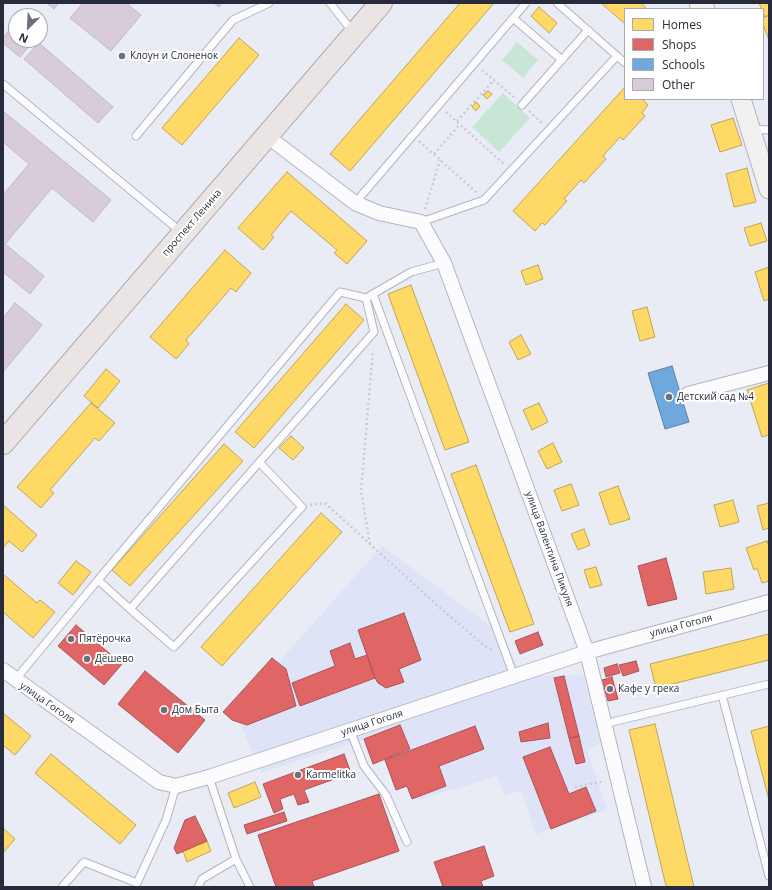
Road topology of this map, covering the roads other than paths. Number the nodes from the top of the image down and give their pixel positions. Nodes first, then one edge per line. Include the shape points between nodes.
1 (269, 3) edge
2 (330, 3) edge
3 (381, 3) edge
4 (526, 3) edge
5 (557, 3) edge
6 (513, 18) junction
7 (588, 30) junction
8 (355, 34) junction
9 (617, 56) junction
10 (562, 60) junction
11 (624, 62) edge
12 (3, 84) edge
13 (742, 100) edge
14 (522, 105) road end
15 (760, 129) edge
16 (136, 136) dead end
17 (267, 136) junction
18 (769, 189) edge
19 (355, 203) junction
20 (421, 222) junction
21 (182, 234) junction
22 (444, 262) junction
23 (369, 296) junction
24 (769, 373) edge
25 (688, 394) dead end
26 (3, 444) edge
27 (260, 463) junction
28 (98, 580) junction
29 (769, 602) edge
30 (130, 609) junction
31 (587, 652) junction
32 (3, 670) edge
33 (514, 676) junction
34 (15, 680) junction
35 (769, 684) edge
36 (722, 695) junction
37 (604, 724) junction
38 (350, 730) junction
39 (209, 777) junction
40 (176, 786) junction
41 (407, 842) dead end
42 (236, 859) junction
43 (769, 876) edge
44 (62, 887) edge
45 (198, 887) edge
46 (250, 887) edge
47 (644, 887) edge

1 - 16 lane via 233,20
2 - 8 lane
3 - 8 main road, проспект Ленина
4 - 6 lane
5 - 7 lane
6 - 10 lane
6 - 19 lane
7 - 9 lane
7 - 10 lane
8 - 17 main road, проспект Ленина
9 - 11 lane
9 - 20 lane via 484,200
10 - 14 lane
12 - 21 lane
13 - 15 street
15 - 18 street
17 - 19 street
17 - 21 main road, проспект Ленина
19 - 20 street via 379,213
20 - 22 street, улица Валентина Пикуля
21 - 26 main road, проспект Ленина
22 - 23 lane via 411,272
22 - 31 street, улица Валентина Пикуля
23 - 27 lane via 374,332
23 - 28 lane via 340,292
23 - 33 lane
24 - 25 street
27 - 30 lane
27 - 30 lane via 302,507 174,647
28 - 30 lane
28 - 34 lane
29 - 31 street, улица Гоголя
31 - 33 street, улица Гоголя
31 - 37 street, улица Валентина Пикуля
32 - 34 street, улица Гоголя
33 - 38 street, улица Гоголя
34 - 40 street, улица Гоголя via 159,782
35 - 36 lane
36 - 37 lane
36 - 43 lane
37 - 47 street, улица Валентина Пикуля
38 - 39 street, улица Гоголя
38 - 41 lane via 364,766 386,795
39 - 40 street, улица Гоголя
39 - 42 lane
40 - 44 lane via 166,820 137,883 84,862
42 - 45 lane via 202,879
42 - 46 lane

